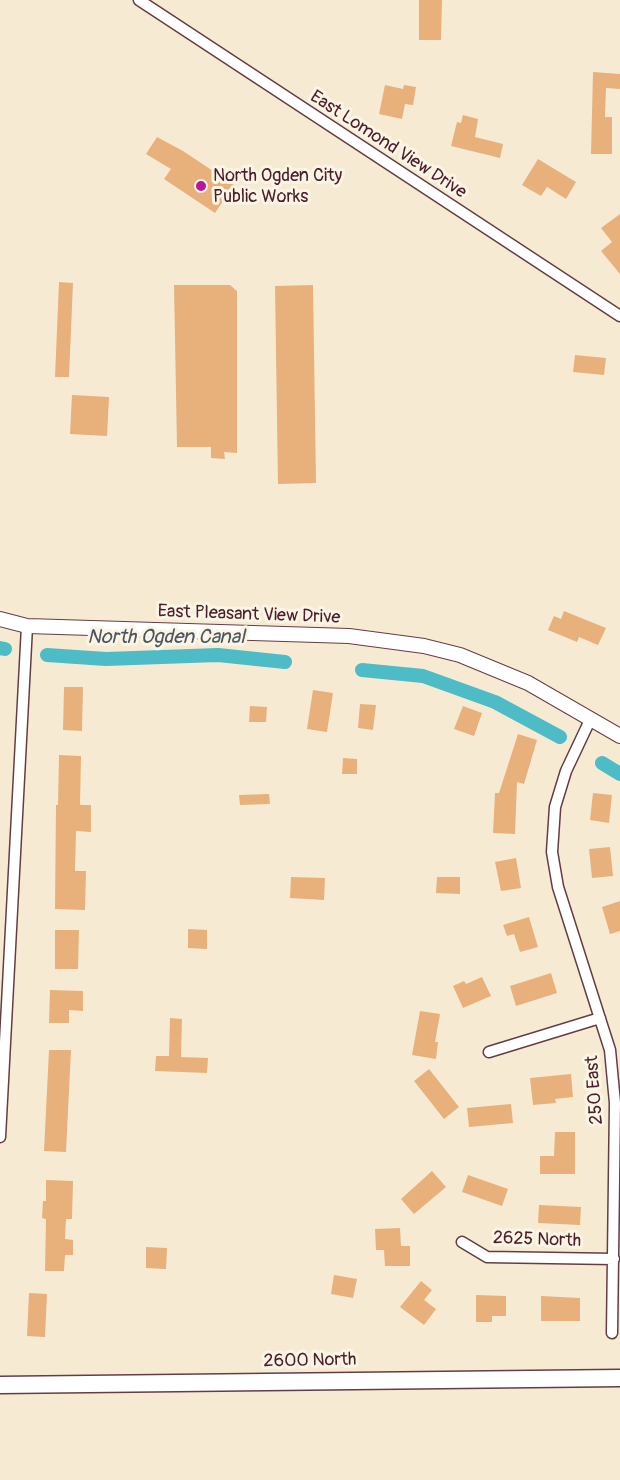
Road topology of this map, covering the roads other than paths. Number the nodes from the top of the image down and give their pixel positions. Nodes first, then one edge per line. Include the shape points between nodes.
1 (139, 0) edge
2 (620, 316) edge
3 (0, 619) edge
4 (27, 626) junction
5 (591, 718) junction
6 (620, 736) edge
7 (600, 1018) junction
8 (489, 1052) dead end
9 (0, 1137) edge
10 (462, 1242) dead end
11 (617, 1247) edge
12 (614, 1259) junction
13 (612, 1333) dead end
14 (620, 1378) edge
15 (0, 1385) edge

1 - 2 street, East Lomond View Drive
3 - 4 street, East Pleasant View Drive
4 - 5 street, East Pleasant View Drive via 390,640 460,655 528,683
4 - 9 street
5 - 6 street, East Pleasant View Drive
5 - 7 street, 250 East via 566,771 555,807 552,852 558,887
7 - 8 street
7 - 11 street, 250 East via 610,1050 615,1103
10 - 12 street, 2625 North via 487,1257
11 - 12 street, 250 East
12 - 13 street, 250 East
14 - 15 main road, 2600 North

